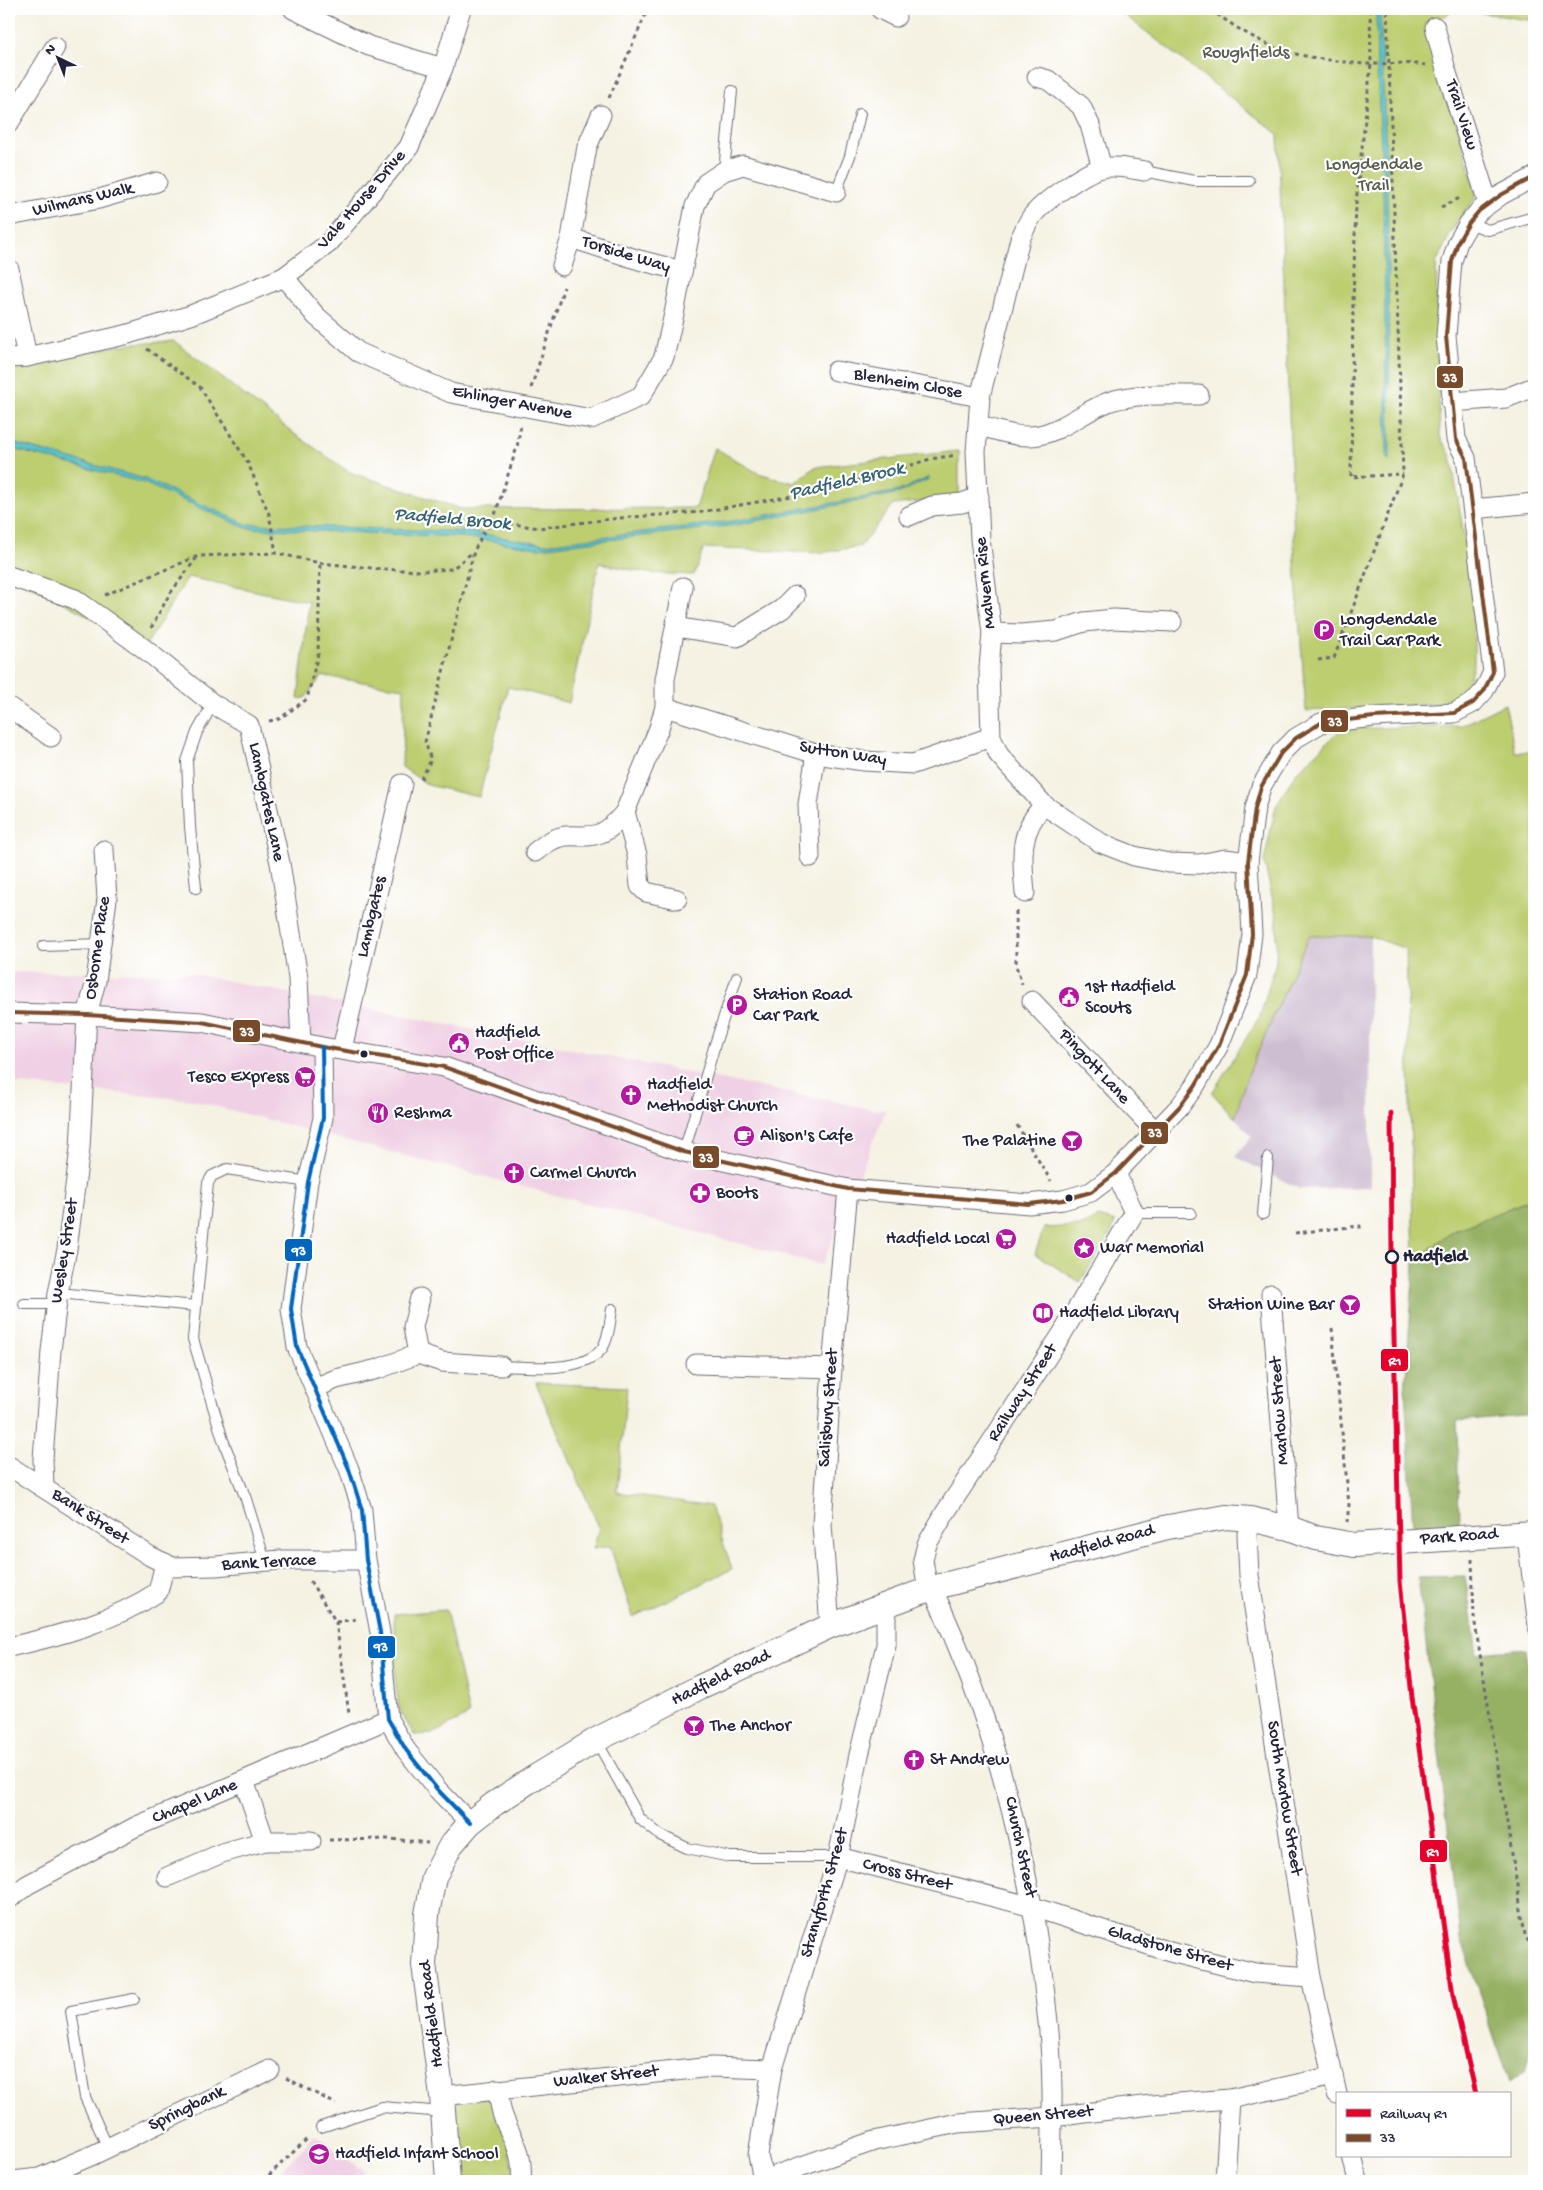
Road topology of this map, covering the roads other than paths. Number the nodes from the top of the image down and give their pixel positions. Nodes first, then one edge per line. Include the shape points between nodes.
1 (293, 9) edge
2 (461, 9) edge
3 (323, 16) edge
4 (1435, 27) dead end
5 (55, 47) dead end
6 (443, 68) junction
7 (1036, 77) dead end
8 (732, 92) dead end
9 (860, 114) dead end
10 (601, 115) road end
11 (9, 123) edge
12 (1102, 168) junction
13 (724, 171) junction
14 (1144, 171) joint
15 (1534, 177) edge
16 (1249, 181) dead end
17 (157, 182) dead end
18 (836, 192) joint
19 (1488, 203) junction
20 (9, 216) edge
21 (1534, 216) edge
22 (1469, 222) junction
23 (571, 238) junction
24 (562, 266) dead end
25 (9, 269) edge
26 (682, 271) junction
27 (284, 277) junction
28 (28, 356) junction
29 (9, 358) edge
30 (836, 371) dead end
31 (1534, 387) edge
32 (1199, 395) dead end
33 (980, 397) junction
34 (1451, 402) junction
35 (979, 426) junction
36 (979, 497) junction
37 (1534, 503) edge
38 (1474, 509) junction
39 (909, 516) dead end
40 (9, 576) edge
41 (683, 587) dead end
42 (795, 596) dead end
43 (1172, 622) dead end
44 (676, 627) junction
45 (992, 633) junction
46 (213, 704) junction
47 (9, 707) edge
48 (665, 707) junction
49 (51, 737) dead end
50 (991, 737) junction
51 (816, 754) junction
52 (402, 784) road end
53 (1044, 805) junction
54 (625, 812) junction
55 (104, 850) dead end
56 (535, 852) dead end
57 (810, 857) dead end
58 (1248, 862) junction
59 (196, 888) dead end
60 (1025, 893) road end
61 (677, 899) dead end
62 (101, 944) junction
63 (43, 946) dead end
64 (738, 977) dead end
65 (1032, 1001) road end
66 (9, 1013) edge
67 (87, 1015) junction
68 (301, 1042) junction
69 (322, 1047) junction
70 (342, 1050) junction
71 (1156, 1132) junction
72 (684, 1152) junction
73 (1268, 1158) dead end
74 (1116, 1173) junction
75 (308, 1182) junction
76 (848, 1189) junction
77 (1134, 1213) junction
78 (1191, 1213) dead end
79 (1263, 1214) dead end
80 (1271, 1294) dead end
81 (420, 1298) dead end
82 (58, 1299) junction
83 (24, 1304) dead end
84 (196, 1306) junction
85 (612, 1309) dead end
86 (418, 1354) junction
87 (696, 1364) dead end
88 (501, 1366) joint
89 (832, 1368) junction
90 (315, 1388) junction
91 (9, 1466) edge
92 (44, 1487) junction
93 (1250, 1519) junction
94 (1289, 1528) junction
95 (1527, 1539) edge
96 (1349, 1545) joint
97 (366, 1560) junction
98 (265, 1562) junction
99 (168, 1565) junction
100 (930, 1589) junction
101 (882, 1606) junction
102 (830, 1626) junction
103 (1534, 1630) edge
104 (9, 1647) edge
105 (388, 1719) junction
106 (596, 1740) junction
107 (244, 1781) junction
108 (470, 1823) junction
109 (265, 1841) junction
110 (311, 1841) road end
111 (838, 1857) junction
112 (167, 1878) dead end
113 (9, 1899) edge
114 (1033, 1907) junction
115 (1311, 1977) junction
116 (134, 1999) dead end
117 (772, 2069) junction
118 (270, 2070) road end
119 (1335, 2085) edge
120 (497, 2089) junction
121 (1230, 2099) junction
122 (442, 2104) junction
123 (1052, 2117) junction
124 (321, 2127) road end
125 (108, 2148) junction
126 (1352, 2158) edge
127 (761, 2180) edge
128 (13, 2181) edge
129 (448, 2181) edge
130 (521, 2181) edge
131 (1051, 2181) edge
132 (1225, 2181) edge
133 (1358, 2181) edge

1 - 3 street
2 - 6 street, Vale House Drive
3 - 6 street via 369,46
4 - 19 street, Trail View
5 - 11 street
6 - 27 street, Vale House Drive via 409,147 329,243
7 - 12 street via 1048,80 1081,106
8 - 13 lane
9 - 18 lane via 850,156
10 - 23 street, Torside Way via 587,147
12 - 14 street, Malvern Rise
12 - 33 street, Malvern Rise via 1055,196 1032,216 1020,239
13 - 18 street via 743,165
13 - 26 street, Ehlinger Avenue via 706,183 695,206
14 - 16 lane via 1194,181
15 - 19 street
17 - 20 street, Wilmans Walk via 100,199
19 - 22 street
21 - 22 lane via 1488,230
22 - 34 street via 1452,261 1446,336
23 - 24 street, Torside Way
23 - 26 street, Torside Way
25 - 28 street
26 - 27 street, Ehlinger Avenue via 664,357 641,396 591,418 451,393 358,352 316,316
27 - 28 street, Vale House Drive via 191,315 125,335
28 - 29 street, Vale House Drive
30 - 33 street, Blenheim Close
31 - 34 street via 1506,398
32 - 35 street via 1164,394 1114,400 1039,435 1013,434
33 - 35 street, Malvern Rise
34 - 38 street via 1456,439 1466,458
35 - 36 street, Malvern Rise via 976,452
36 - 39 street via 962,503 932,506
36 - 45 street, Malvern Rise via 980,539
37 - 38 street
38 - 58 street via 1493,672 1484,691 1473,703 1454,713 1321,723 1296,738 1281,753 1261,787
40 - 46 street, Lambgates Lane via 75,599
41 - 44 street
42 - 44 street via 782,609 737,637
43 - 45 street via 1114,619 1084,622 1056,631
44 - 48 street via 665,679
45 - 50 street, Malvern Rise via 989,668
46 - 59 lane via 187,761
46 - 68 street, Lambgates Lane via 249,725 280,863 291,930 298,978
47 - 49 street
48 - 51 street, Sutton Way
48 - 54 street
50 - 51 street, Sutton Way via 913,764
50 - 53 street, Malvern Rise via 999,755
51 - 57 street via 808,804
52 - 70 street, Lambgates
53 - 58 street, Malvern Rise via 1101,843 1134,856 1169,863 1199,864 1225,859
53 - 60 street via 1025,834 1022,862
54 - 56 street via 601,834 564,836
54 - 61 street via 637,855 640,886 646,892
55 - 62 street, Osborne Place via 108,899
58 - 71 street via 1252,934 1247,975 1219,1045 1195,1086
62 - 63 lane
62 - 67 street, Osborne Place
64 - 72 lane
65 - 71 street, Pingott Lane
66 - 67 street
67 - 68 street via 202,1022
67 - 82 street, Wesley Street via 80,1148
68 - 69 street
69 - 70 street
69 - 75 street via 323,1118
70 - 72 street via 444,1067
71 - 74 street
72 - 76 street
73 - 79 lane
74 - 76 street via 1091,1192 1063,1200 1029,1204
74 - 77 street
75 - 84 lane via 227,1169 212,1176 208,1183
75 - 90 street via 291,1310 298,1347
76 - 89 street, Salisbury Street
77 - 78 lane
77 - 100 street, Railway Street via 1062,1334 927,1544 923,1560
80 - 94 street, Marlow Street
81 - 86 street via 413,1327
82 - 83 lane
82 - 84 lane
82 - 92 street, Wesley Street via 44,1439
84 - 98 lane via 193,1339
85 - 88 lane via 608,1334 601,1350 585,1360 558,1367
86 - 88 street via 442,1362
86 - 90 street
87 - 89 street
89 - 102 street, Salisbury Street via 822,1525
90 - 97 street via 349,1469 362,1510
91 - 92 street, Bank Street
92 - 99 street, Bank Street
93 - 94 street, Hadfield Road
93 - 100 street, Hadfield Road via 1226,1517 1168,1527
93 - 115 street, South Marlow Street via 1247,1534 1250,1575
94 - 96 street, Hadfield Road
95 - 96 street, Park Road via 1464,1536
95 - 103 lane
97 - 98 street, Bank Terrace
97 - 105 street via 380,1632
98 - 99 street, Bank Terrace
99 - 104 street via 158,1592 136,1606 88,1625
100 - 101 street, Hadfield Road
100 - 114 street, Church Street via 955,1637 977,1694 1010,1797
101 - 102 street, Hadfield Road
101 - 111 street, Stanyforth Street via 886,1619 886,1645
102 - 106 street, Hadfield Road
105 - 107 street, Chapel Lane
105 - 108 street via 406,1750
106 - 108 street, Hadfield Road via 536,1776
106 - 111 lane, Cross Street via 640,1819 660,1835 687,1848 730,1857
107 - 109 street
107 - 113 street, Chapel Lane via 135,1828 27,1885
108 - 122 street, Hadfield Road via 451,1845 434,1877 427,1914 424,1965
109 - 110 street
109 - 112 street via 222,1853
111 - 114 street, Cross Street
111 - 117 street, Stanyforth Street
114 - 115 street, Gladstone Street via 1170,1952 1255,1973
114 - 123 street, Church Street via 1048,2023
115 - 119 street, South Marlow Street
116 - 125 lane via 71,2011 85,2097
117 - 120 street, Walker Street via 712,2067
117 - 127 street, Stanyforth Street via 758,2155
118 - 125 street, Springbank
119 - 121 street, Queen Street
120 - 122 street, Walker Street
120 - 130 street via 502,2114 518,2147
121 - 123 street, Queen Street
121 - 132 street
122 - 124 lane via 382,2106
122 - 129 street, Hadfield Road
123 - 127 street, Queen Street via 958,2123 874,2141
123 - 131 street, Church Street
125 - 128 street, Springbank via 39,2178
126 - 133 street

